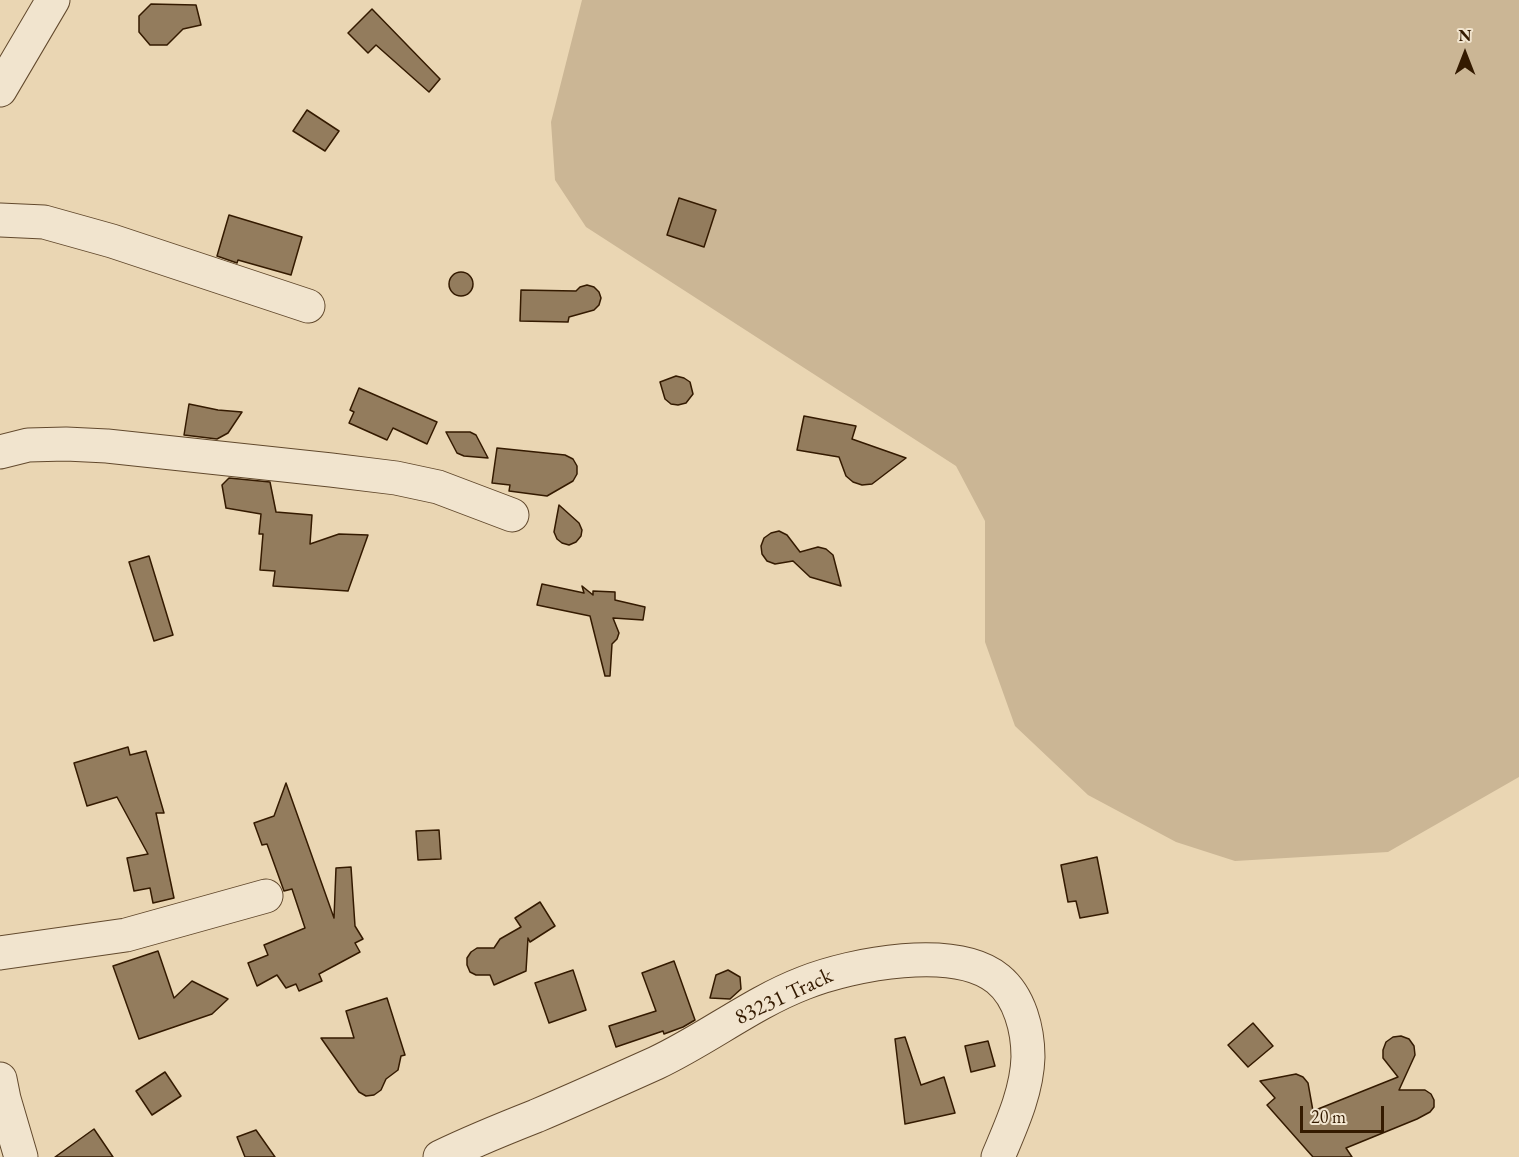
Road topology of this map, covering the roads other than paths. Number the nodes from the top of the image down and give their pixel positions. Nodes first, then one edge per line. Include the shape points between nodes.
1 (53, 0) edge
2 (2, 80) edge
3 (0, 220) edge
4 (308, 306) dead end
5 (0, 452) edge
6 (512, 515) dead end
7 (266, 896) dead end
8 (0, 953) edge
9 (0, 1079) edge
10 (21, 1157) edge
11 (440, 1157) edge
12 (998, 1157) edge

1 - 2 street
3 - 4 street via 45,222
5 - 6 street via 28,445 107,446 331,470 438,487
7 - 8 street via 126,936
9 - 10 street
11 - 12 street, 83231 Track via 660,1061 802,983 877,963 938,960 965,963 998,979 1021,1012 1028,1058 1024,1084

